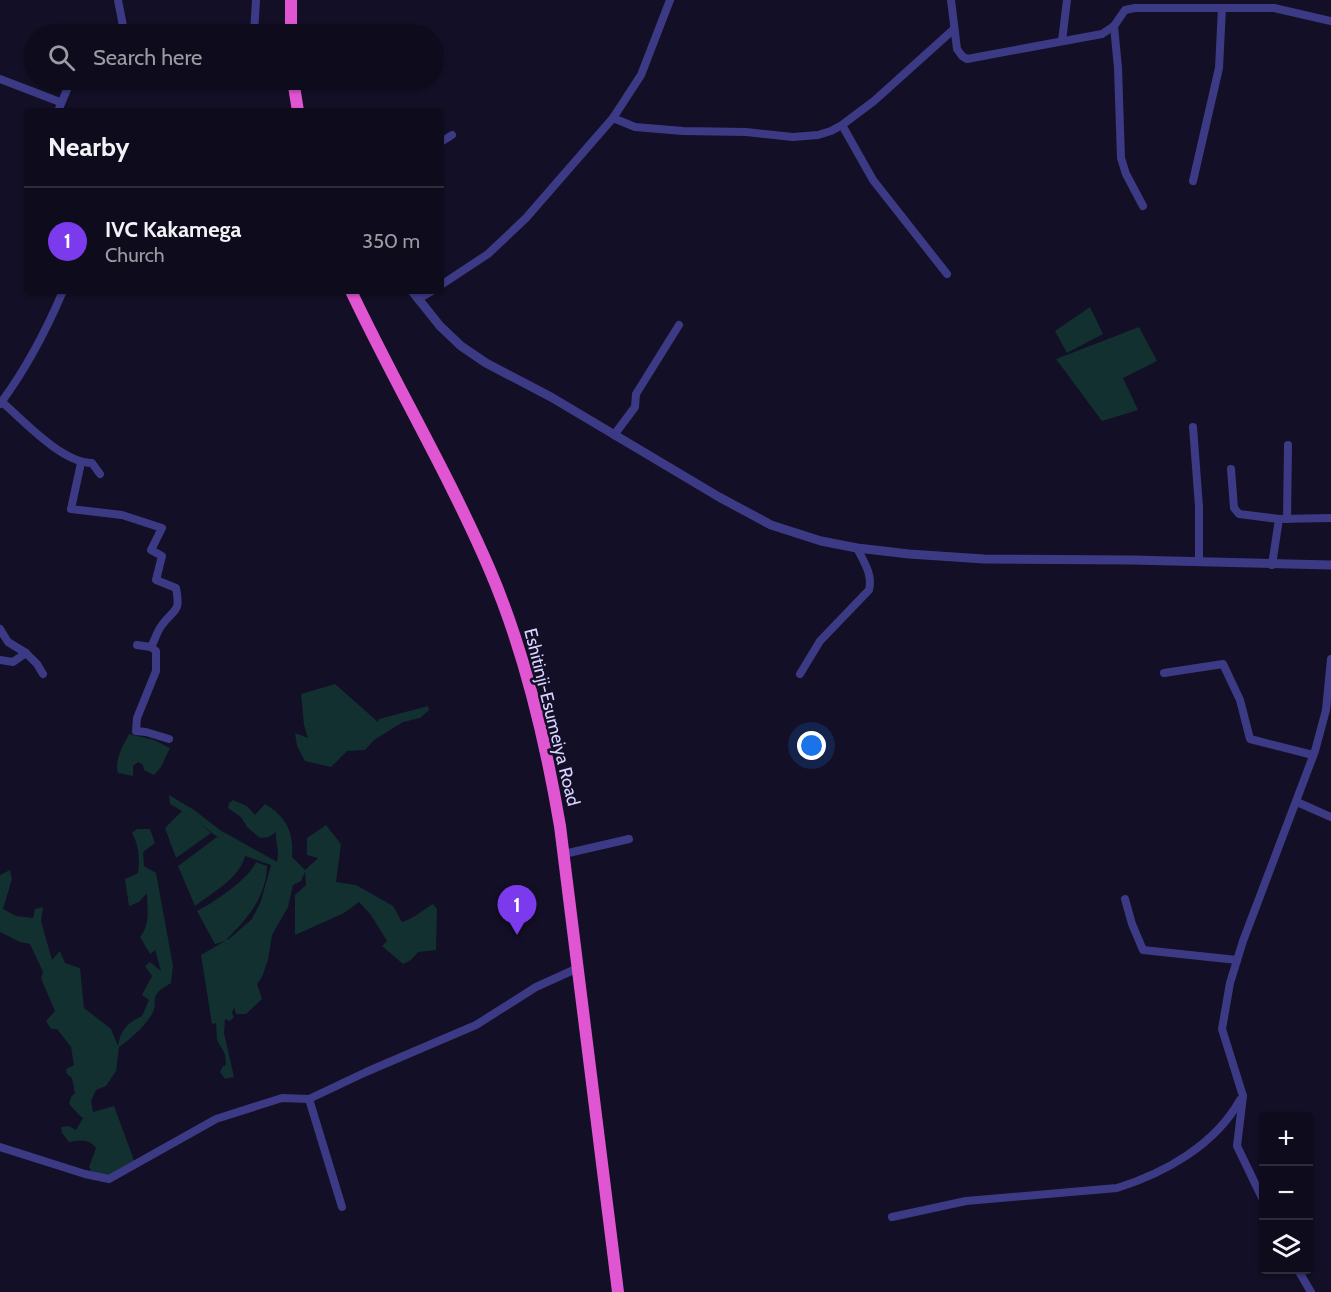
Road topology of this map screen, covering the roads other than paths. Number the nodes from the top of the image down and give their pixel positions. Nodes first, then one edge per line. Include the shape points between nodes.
1 (118, 0) edge
2 (256, 0) edge
3 (291, 0) edge
4 (670, 0) edge
5 (951, 0) edge
6 (1068, 0) edge
7 (1222, 8) junction
8 (1331, 21) edge
9 (123, 24) edge
10 (255, 24) edge
11 (291, 24) edge
12 (1114, 26) junction
13 (954, 29) junction
14 (1062, 41) junction
15 (0, 79) edge
16 (67, 90) edge
17 (294, 90) edge
18 (59, 107) edge
19 (298, 108) edge
20 (613, 118) junction
21 (842, 125) junction
22 (452, 135) dead end
23 (444, 140) edge
24 (1193, 181) dead end
25 (1143, 206) dead end
26 (947, 274) dead end
27 (444, 283) edge
28 (62, 294) edge
29 (353, 294) edge
30 (415, 295) edge
31 (680, 325) dead end
32 (1, 403) edge
33 (1193, 427) dead end
34 (614, 435) junction
35 (1288, 446) dead end
36 (81, 463) junction
37 (1231, 468) dead end
38 (100, 474) dead end
39 (1283, 519) junction
40 (1331, 519) edge
41 (857, 548) junction
42 (1198, 562) junction
43 (1272, 565) junction
44 (1331, 566) edge
45 (0, 629) edge
46 (137, 645) dead end
47 (152, 647) junction
48 (26, 653) junction
49 (1331, 659) edge
50 (0, 660) edge
51 (1164, 673) dead end
52 (43, 674) dead end
53 (801, 674) dead end
54 (169, 739) dead end
55 (1313, 755) junction
56 (1297, 802) junction
57 (1331, 817) edge
58 (629, 839) dead end
59 (564, 854) junction
60 (1125, 899) dead end
61 (1237, 960) junction
62 (578, 968) junction
63 (1243, 1096) junction
64 (309, 1099) junction
65 (0, 1147) edge
66 (1259, 1193) edge
67 (342, 1207) dead end
68 (892, 1217) dead end
69 (1302, 1274) edge
70 (618, 1292) edge
71 (1311, 1292) edge

1 - 9 street
2 - 10 street
3 - 11 highway
4 - 20 street via 641,75
5 - 13 street
6 - 14 street
7 - 8 street via 1274,8
7 - 12 street via 1135,8 1125,10
7 - 24 street via 1219,68
12 - 14 street via 1102,34
12 - 25 street via 1121,158
13 - 14 street via 957,50 967,59
13 - 21 street
15 - 18 street
16 - 18 street
17 - 19 highway
20 - 21 street via 635,127 793,137 818,135
20 - 27 street via 526,218 488,254
21 - 26 street via 873,180
22 - 23 street
28 - 32 street via 47,328
29 - 59 highway, Eshitinji-Esumeiya Road via 471,528 505,607 551,773
30 - 34 street via 440,326 470,352
31 - 34 street via 636,394 635,407
32 - 36 street via 58,450
33 - 42 street via 1199,507
34 - 41 street via 771,525
35 - 39 street
36 - 38 street via 92,463
36 - 47 street via 71,509 122,515 162,528 151,550 162,556 156,580 176,588 178,601
37 - 39 street via 1236,512
39 - 40 street
39 - 43 street
41 - 42 street via 984,559
41 - 53 street via 869,572 868,590 820,641
42 - 43 street
43 - 44 street
45 - 48 street via 8,642
46 - 47 street
47 - 54 street via 156,651 156,671 136,730
48 - 50 street via 13,662
48 - 52 street
49 - 55 street via 1326,710
51 - 55 street via 1223,664 1240,700 1250,739
55 - 56 street
56 - 57 street
56 - 61 street
58 - 59 street
59 - 62 highway, Eshitinji-Esumeiya Road
60 - 61 street via 1143,950
61 - 63 street via 1222,1029
62 - 64 street via 536,987 476,1025
62 - 70 highway, Eshitinji-Esumeiya Road
63 - 66 street via 1237,1146
63 - 68 street via 1213,1136 1161,1171 1134,1183 1117,1188 966,1201
64 - 65 street via 282,1098 216,1119 109,1179
64 - 67 street
69 - 71 street

